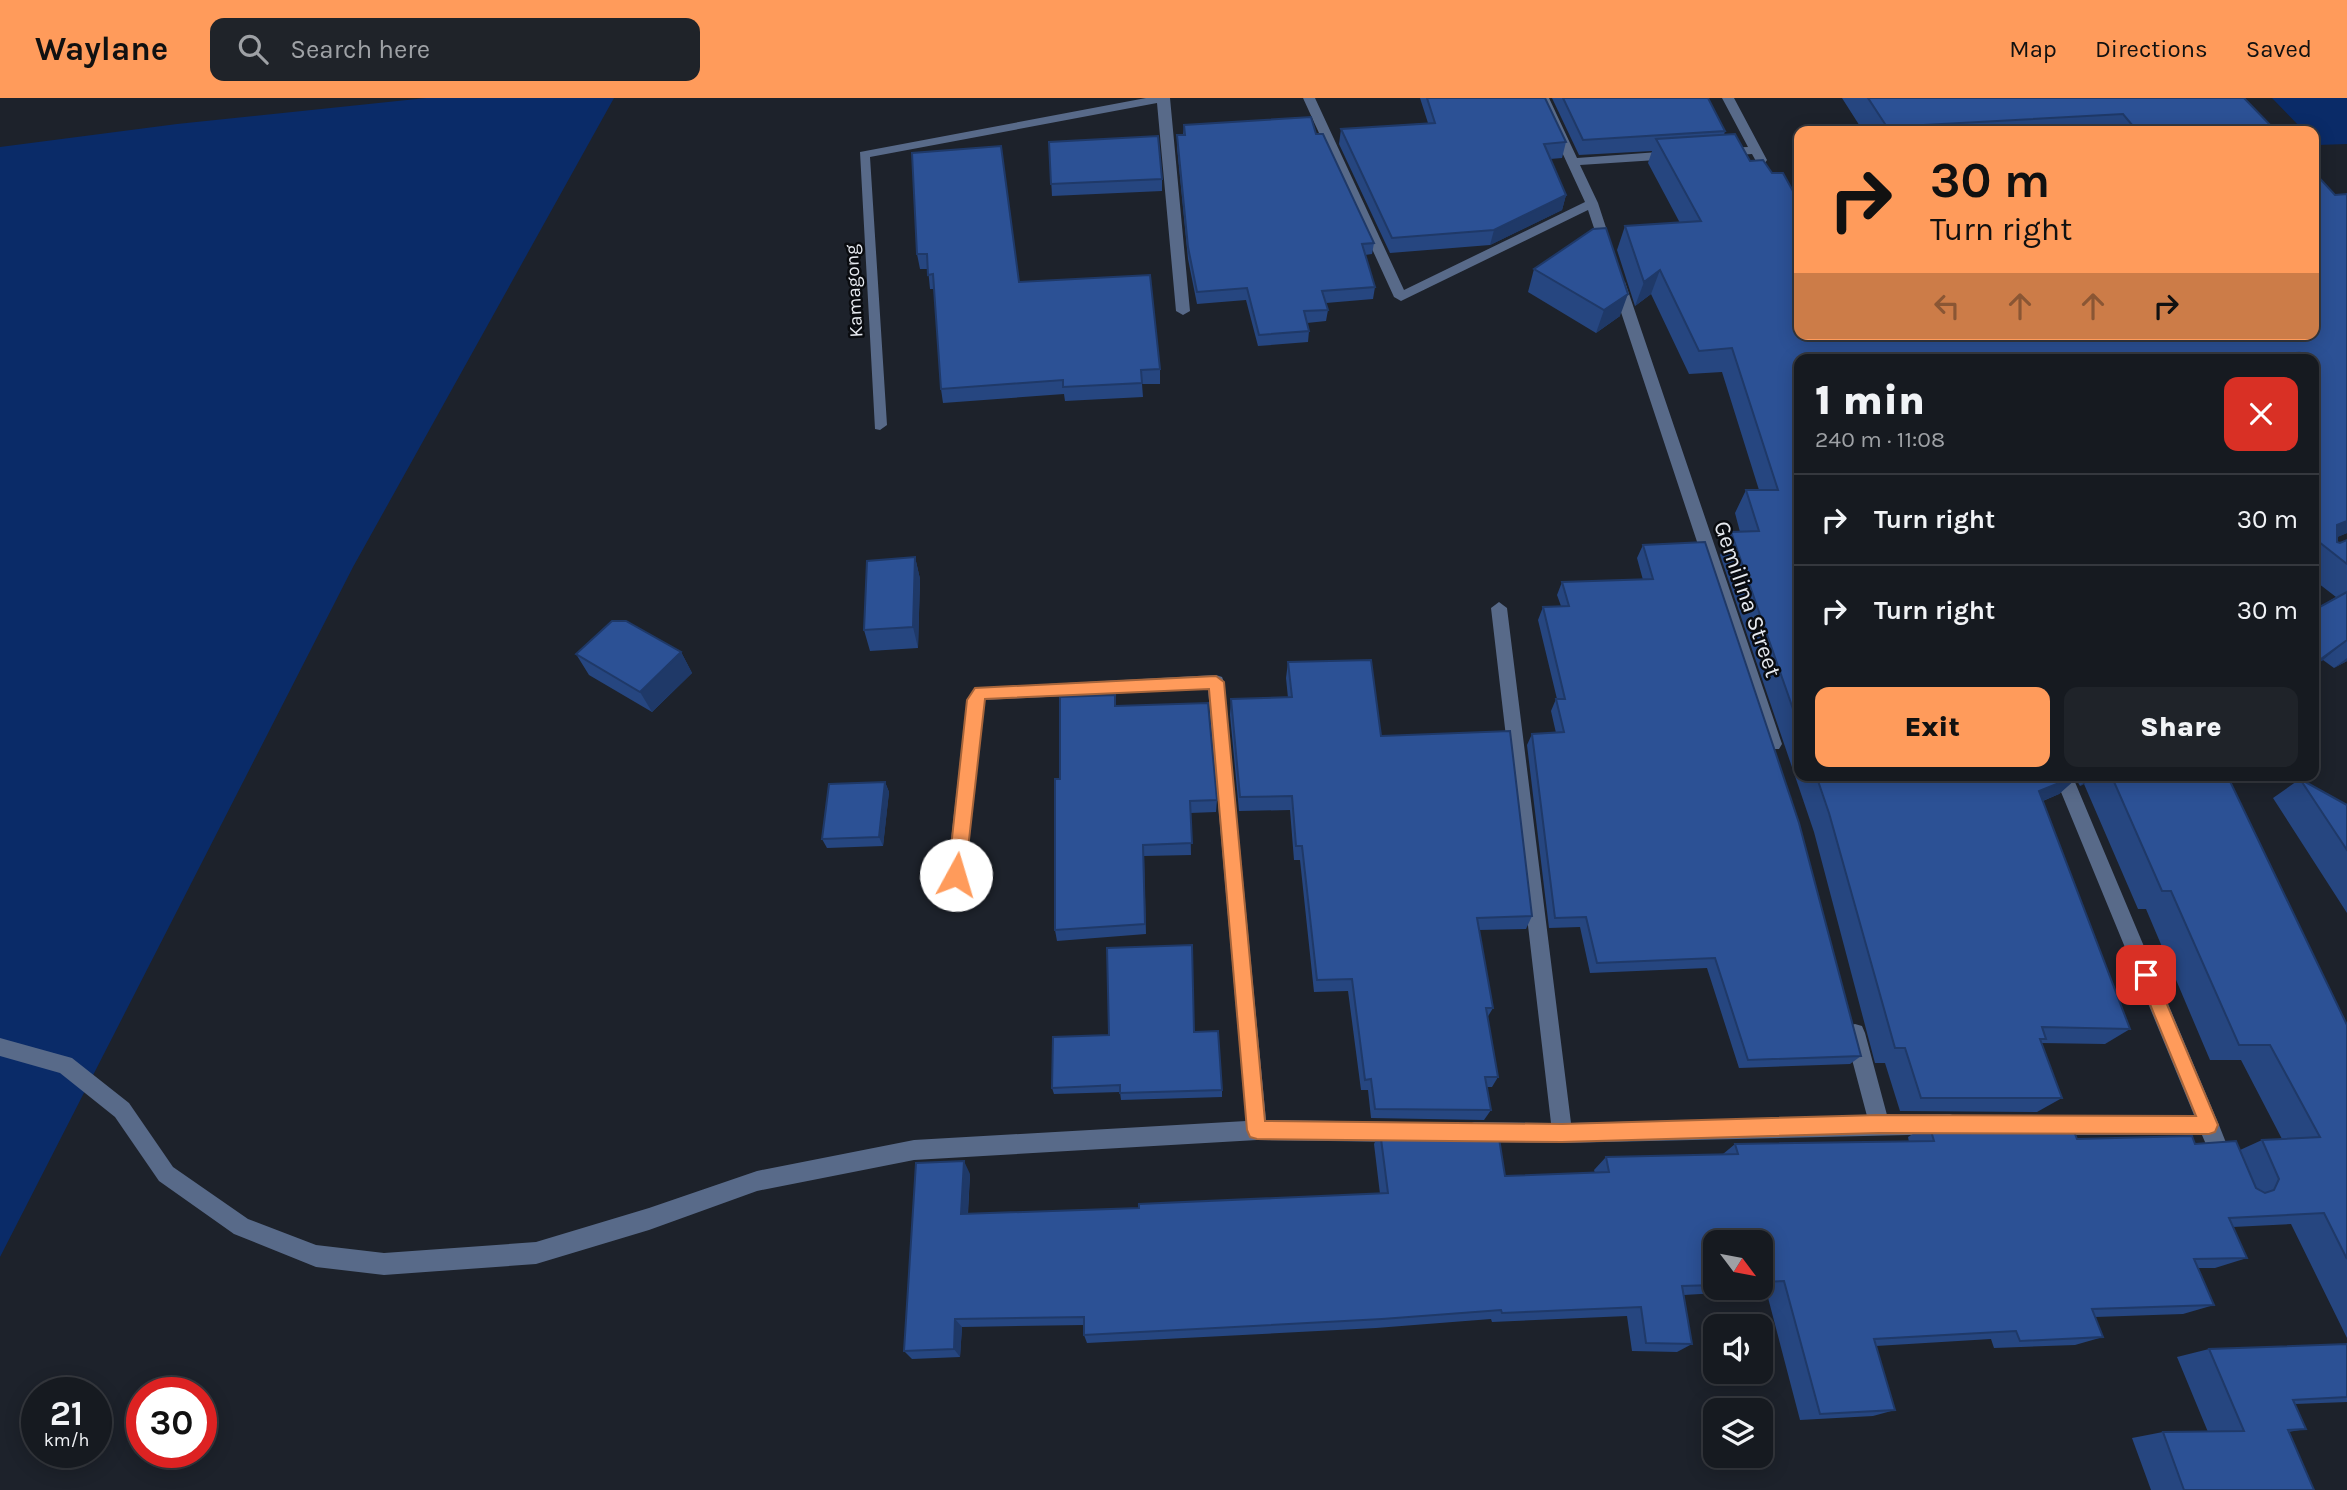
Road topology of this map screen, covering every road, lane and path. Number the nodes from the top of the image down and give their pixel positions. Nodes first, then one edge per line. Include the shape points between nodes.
1 (1163, 98) edge
2 (1309, 98) edge
3 (1543, 98) edge
4 (1728, 98) edge
5 (1756, 150) junction
6 (1573, 162) junction
7 (1768, 173) edge
8 (1592, 203) junction
9 (1183, 311) dead end
10 (880, 425) dead end
11 (1499, 608) dead end
12 (1777, 757) edge
13 (2066, 781) edge
14 (956, 875) dead end
15 (1851, 1018) edge
16 (0, 1047) edge
17 (1879, 1124) junction
18 (1975, 1124) edge
19 (2030, 1125) edge
20 (2209, 1125) junction
21 (1257, 1130) junction
22 (1423, 1132) edge
23 (1451, 1132) edge
24 (1562, 1133) junction
25 (2231, 1181) edge

1 - 9 street
1 - 10 street, Kamagong via 864,155
2 - 8 street via 1401,297
3 - 6 street, Gemilina Street
4 - 5 street
5 - 6 street
5 - 7 street
6 - 8 street, Gemilina Street
8 - 12 street, Gemilina Street
11 - 24 street
13 - 20 street
14 - 21 street via 975,700 981,693 1216,682
15 - 17 street
16 - 21 street via 65,1065 122,1110 166,1174 241,1227 316,1256 384,1264 536,1253 757,1181 914,1150
17 - 18 street
17 - 24 street
19 - 20 street
20 - 25 street
21 - 22 street
23 - 24 street

